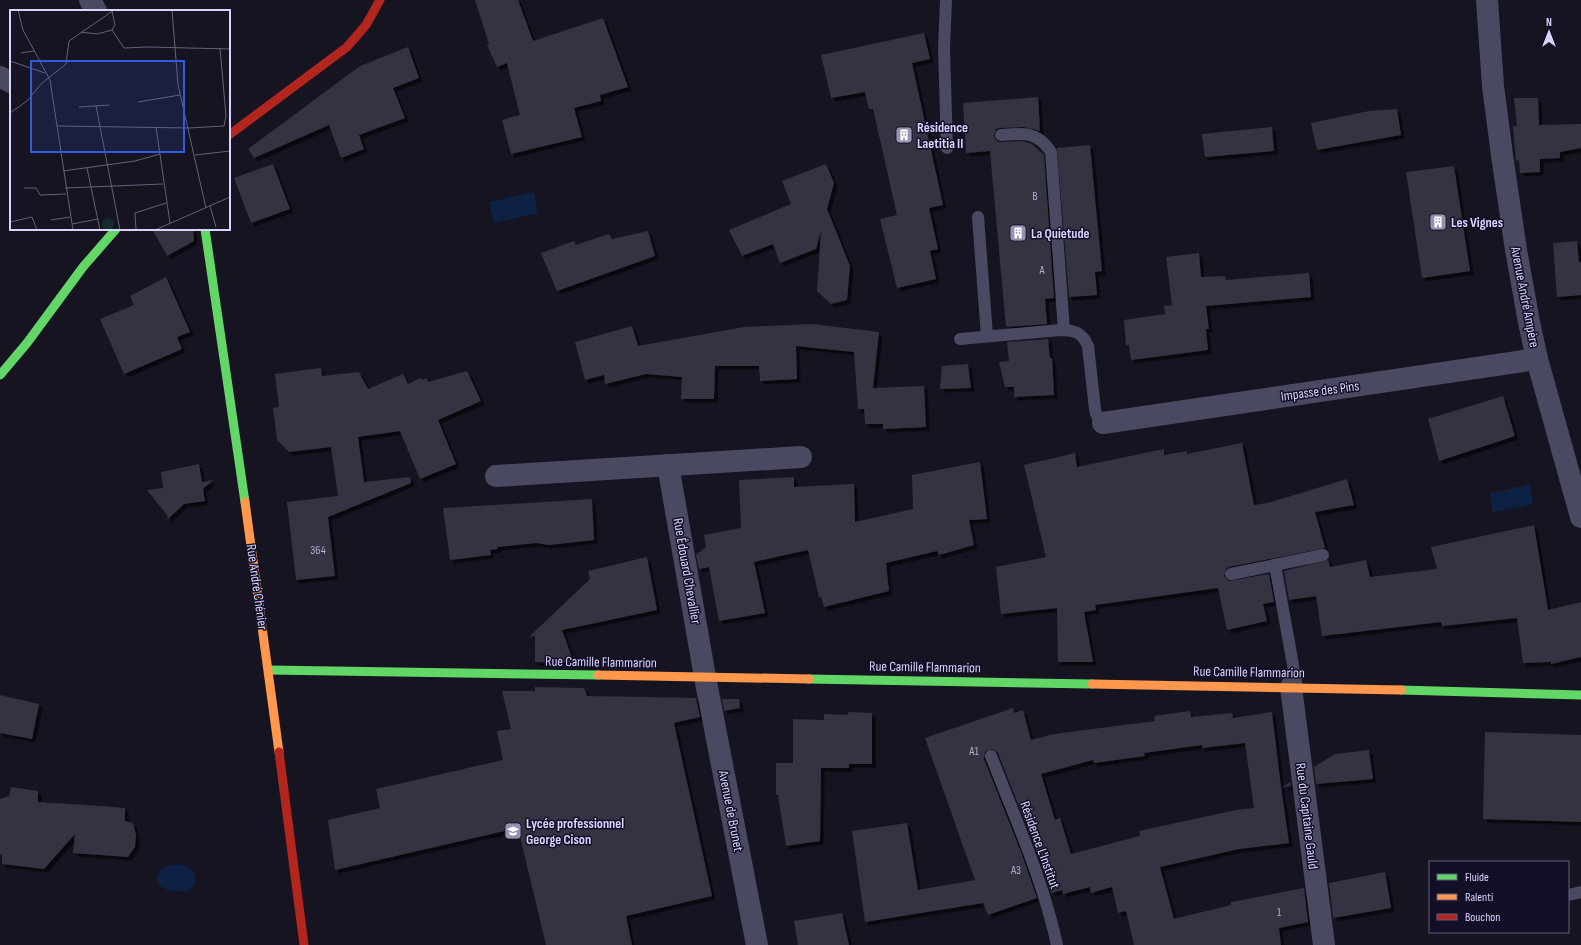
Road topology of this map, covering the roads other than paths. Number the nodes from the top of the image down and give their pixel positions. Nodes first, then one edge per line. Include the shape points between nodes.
1 (90, 0) edge
2 (380, 0) edge
3 (946, 0) edge
4 (1487, 0) edge
5 (95, 10) edge
6 (0, 77) edge
7 (10, 82) edge
8 (230, 134) edge
9 (1001, 135) dead end
10 (947, 148) dead end
11 (978, 218) dead end
12 (115, 230) edge
13 (205, 230) edge
14 (1064, 330) junction
15 (987, 336) junction
16 (960, 339) dead end
17 (1537, 359) junction
18 (0, 375) edge
19 (1103, 423) joint
20 (802, 457) dead end
21 (668, 465) junction
22 (496, 476) dead end
23 (1581, 517) edge
24 (1323, 555) dead end
25 (1275, 565) junction
26 (1230, 574) dead end
27 (269, 670) junction
28 (706, 677) junction
29 (1294, 687) junction
30 (1581, 695) edge
31 (991, 756) dead end
32 (1581, 892) edge
33 (1569, 895) edge
34 (304, 945) edge
35 (756, 945) edge
36 (1057, 945) edge
37 (1324, 945) edge

1 - 5 street
2 - 8 street via 360,36
3 - 10 lane via 944,49
4 - 17 street, Avenue André Ampère via 1493,86 1502,156 1528,322
6 - 7 street
9 - 14 lane via 1029,134 1043,142 1051,152
11 - 15 lane
12 - 18 street via 83,267
13 - 27 street, Rue André Chénier
14 - 15 lane
14 - 19 lane via 1076,331 1085,338 1096,414
15 - 16 lane
17 - 19 street, Impasse des Pins
17 - 23 street, Avenue André Ampère
20 - 21 street
21 - 22 street
21 - 28 street, Rue Édouard Chevallier
24 - 25 lane
25 - 26 lane
25 - 29 lane
27 - 28 street, Rue Camille Flammarion
27 - 34 street, Rue André Chénier
28 - 29 street, Rue Camille Flammarion
28 - 35 street, Avenue de Brunet
29 - 30 street, Rue Camille Flammarion
29 - 37 street, Rue du Capitaine Gauld
31 - 36 lane, Résidence L'Institut via 1041,887
32 - 33 lane

